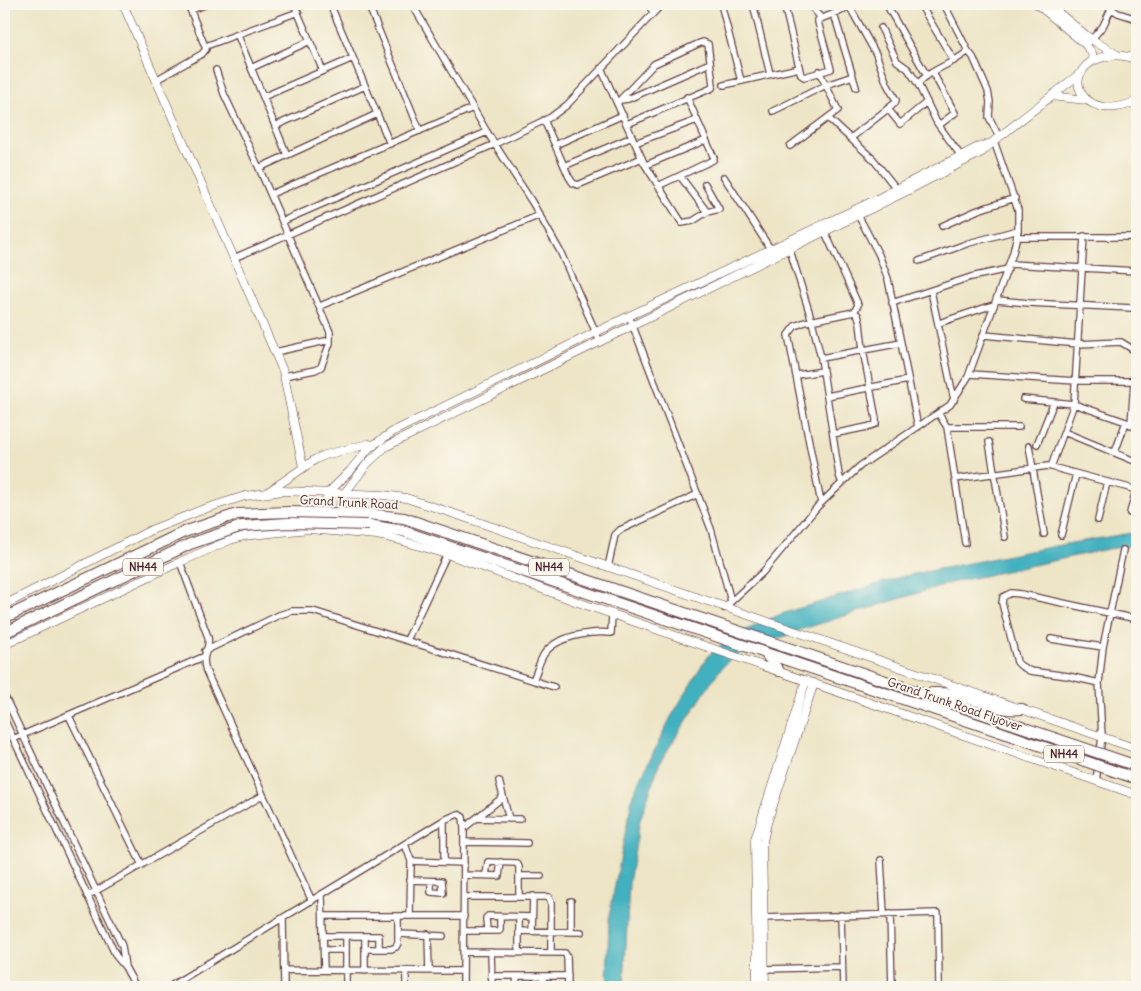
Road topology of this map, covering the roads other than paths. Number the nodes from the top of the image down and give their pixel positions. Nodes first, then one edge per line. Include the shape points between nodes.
1 (123, 4) edge
2 (188, 4) edge
3 (207, 4) edge
4 (294, 4) edge
5 (330, 4) edge
6 (368, 4) edge
7 (412, 4) edge
8 (648, 4) edge
9 (662, 4) edge
10 (722, 4) edge
11 (753, 4) edge
12 (784, 4) edge
13 (809, 4) edge
14 (886, 4) edge
15 (920, 4) edge
16 (944, 4) edge
17 (1037, 4) edge
18 (1048, 4) edge
19 (1104, 4) edge
20 (849, 6) edge
21 (1111, 9) junction
22 (191, 10) junction
23 (298, 12) junction
24 (653, 12) junction
25 (834, 14) junction
26 (820, 18) junction
27 (1137, 19) edge
28 (881, 28) dead end
29 (238, 36) junction
30 (1092, 39) junction
31 (310, 41) junction
32 (206, 46) junction
33 (1086, 46) junction
34 (968, 51) junction
35 (1118, 55) junction
36 (353, 58) junction
37 (1136, 60) edge
38 (954, 61) junction
39 (1094, 61) junction
40 (710, 63) junction
41 (251, 68) junction
42 (601, 68) junction
43 (799, 68) junction
44 (216, 70) dead end
45 (323, 71) junction
46 (819, 71) junction
47 (1082, 72) junction
48 (933, 73) junction
49 (770, 74) junction
50 (852, 76) junction
51 (927, 76) junction
52 (156, 80) junction
53 (741, 81) junction
54 (918, 84) junction
55 (724, 85) dead end
56 (826, 85) junction
57 (365, 86) junction
58 (856, 87) dead end
59 (1051, 96) junction
60 (263, 97) junction
61 (687, 98) junction
62 (1086, 100) junction
63 (1137, 101) edge
64 (618, 102) junction
65 (927, 102) junction
66 (473, 108) junction
67 (888, 109) junction
68 (773, 112) dead end
69 (377, 114) junction
70 (623, 116) junction
71 (828, 118) junction
72 (544, 120) junction
73 (697, 120) junction
74 (627, 124) junction
75 (939, 125) junction
76 (275, 126) junction
77 (420, 131) junction
78 (487, 132) junction
79 (632, 137) junction
80 (851, 138) junction
81 (706, 140) junction
82 (995, 140) junction
83 (390, 144) junction
84 (495, 144) junction
85 (636, 144) junction
86 (555, 145) junction
87 (790, 146) dead end
88 (287, 155) junction
89 (961, 156) junction
90 (642, 158) junction
91 (564, 166) junction
92 (646, 166) junction
93 (259, 168) junction
94 (680, 176) junction
95 (724, 177) dead end
96 (705, 184) dead end
97 (658, 186) junction
98 (899, 192) junction
99 (271, 194) junction
100 (1015, 198) junction
101 (707, 212) junction
102 (540, 214) junction
103 (858, 216) junction
104 (282, 222) junction
105 (942, 226) dead end
106 (825, 232) junction
107 (1017, 233) junction
108 (288, 235) junction
109 (1084, 236) junction
110 (1137, 237) edge
111 (788, 246) junction
112 (772, 250) junction
113 (234, 258) junction
114 (919, 261) dead end
115 (1009, 266) junction
116 (1083, 268) junction
117 (1137, 271) edge
118 (931, 291) junction
119 (892, 303) junction
120 (995, 303) junction
121 (1080, 305) junction
122 (320, 306) junction
123 (1132, 308) dead end
124 (854, 312) junction
125 (629, 316) junction
126 (812, 321) junction
127 (939, 323) junction
128 (632, 326) junction
129 (596, 333) junction
130 (984, 335) junction
131 (330, 340) junction
132 (600, 342) junction
133 (901, 343) junction
134 (1078, 344) junction
135 (863, 350) junction
136 (275, 352) junction
137 (1136, 352) edge
138 (821, 358) junction
139 (823, 371) junction
140 (970, 374) junction
141 (797, 375) junction
142 (284, 376) junction
143 (908, 380) junction
144 (1076, 381) junction
145 (1133, 381) junction
146 (870, 386) junction
147 (469, 394) junction
148 (827, 396) junction
149 (1023, 399) dead end
150 (954, 400) junction
151 (1054, 402) junction
152 (473, 404) junction
153 (1074, 404) junction
154 (938, 413) junction
155 (1128, 423) junction
156 (1019, 426) dead end
157 (918, 427) junction
158 (947, 427) junction
159 (1137, 428) edge
160 (1064, 432) junction
161 (833, 434) junction
162 (989, 442) dead end
163 (373, 444) junction
164 (1037, 444) dead end
165 (1029, 446) dead end
166 (384, 449) junction
167 (1116, 452) junction
168 (1137, 462) edge
169 (303, 467) junction
170 (1051, 467) junction
171 (1033, 469) junction
172 (994, 474) junction
173 (1076, 474) junction
174 (955, 479) junction
175 (1107, 482) junction
176 (842, 483) junction
177 (1136, 490) edge
178 (329, 492) junction
179 (267, 493) junction
180 (344, 494) junction
181 (698, 494) junction
182 (821, 503) junction
183 (1130, 513) dead end
184 (1098, 520) dead end
185 (314, 530) junction
186 (333, 530) junction
187 (1044, 534) dead end
188 (1061, 535) dead end
189 (1005, 537) dead end
190 (965, 543) dead end
191 (1123, 550) dead end
192 (446, 554) junction
193 (180, 562) junction
194 (608, 567) junction
195 (56, 579) junction
196 (731, 601) junction
197 (4, 605) edge
198 (724, 608) junction
199 (71, 612) junction
200 (1110, 613) junction
201 (612, 614) junction
202 (4, 618) edge
203 (1137, 619) edge
204 (4, 633) edge
205 (1051, 639) dead end
206 (407, 640) junction
207 (4, 645) edge
208 (1103, 648) junction
209 (765, 653) junction
210 (204, 654) junction
211 (779, 671) junction
212 (534, 680) junction
213 (810, 682) junction
214 (1099, 683) junction
215 (554, 687) dead end
216 (921, 692) junction
217 (4, 695) edge
218 (1022, 709) junction
219 (69, 716) junction
220 (4, 719) edge
221 (23, 735) junction
222 (1102, 737) junction
223 (13, 740) junction
224 (1137, 748) edge
225 (1137, 766) edge
226 (43, 776) junction
227 (1137, 778) edge
228 (1096, 780) junction
229 (33, 781) junction
230 (499, 781) dead end
231 (1137, 795) edge
232 (262, 796) junction
233 (503, 797) junction
234 (477, 818) junction
235 (508, 819) junction
236 (520, 819) dead end
237 (444, 820) junction
238 (66, 826) junction
239 (464, 828) junction
240 (56, 830) junction
241 (464, 842) junction
242 (527, 843) dead end
243 (404, 844) junction
244 (881, 860) dead end
245 (411, 861) junction
246 (444, 861) junction
247 (501, 862) junction
248 (464, 863) junction
249 (142, 865) junction
250 (464, 875) junction
251 (486, 875) junction
252 (519, 876) junction
253 (541, 876) dead end
254 (410, 880) junction
255 (431, 881) dead end
256 (97, 890) junction
257 (322, 894) junction
258 (87, 896) junction
259 (519, 896) junction
260 (533, 896) junction
261 (464, 897) junction
262 (312, 901) junction
263 (571, 901) dead end
264 (887, 914) junction
265 (841, 915) junction
266 (323, 916) junction
267 (398, 916) junction
268 (410, 916) junction
269 (464, 916) junction
270 (500, 917) junction
271 (519, 917) junction
272 (284, 918) junction
273 (532, 918) junction
274 (763, 918) junction
275 (464, 931) junction
276 (487, 931) junction
277 (519, 931) junction
278 (532, 932) junction
279 (551, 932) junction
280 (571, 932) junction
281 (581, 932) dead end
282 (398, 934) junction
283 (428, 934) junction
284 (323, 936) junction
285 (346, 936) junction
286 (365, 936) junction
287 (443, 936) dead end
288 (365, 949) junction
289 (379, 949) junction
290 (324, 950) junction
291 (346, 950) junction
292 (464, 952) junction
293 (491, 952) junction
294 (551, 952) junction
295 (519, 953) junction
296 (125, 967) junction
297 (842, 967) junction
298 (764, 969) junction
299 (284, 970) junction
300 (324, 970) junction
301 (346, 970) junction
302 (365, 971) junction
303 (406, 971) junction
304 (429, 971) junction
305 (463, 971) junction
306 (491, 976) junction
307 (516, 976) junction
308 (543, 976) junction
309 (568, 976) junction
310 (136, 987) edge
311 (169, 987) edge
312 (284, 987) edge
313 (346, 987) edge
314 (406, 987) edge
315 (463, 987) edge
316 (492, 987) edge
317 (516, 987) edge
318 (543, 987) edge
319 (568, 987) edge
320 (757, 987) edge
321 (764, 987) edge
322 (843, 987) edge
323 (892, 987) edge
324 (939, 987) edge

1 - 52 street
2 - 22 street
3 - 22 street
4 - 23 street
5 - 36 street
6 - 77 street
7 - 66 street
8 - 24 street
9 - 24 street
10 - 53 street
11 - 49 street
12 - 43 street
13 - 26 street
14 - 51 street
15 - 38 street
16 - 34 street
17 - 33 street
18 - 30 street
19 - 21 street
20 - 25 street
20 - 67 street via 876,54 896,100
21 - 27 street
21 - 30 street
22 - 32 street
23 - 29 street
23 - 31 street
24 - 42 street
25 - 26 street
25 - 50 street
26 - 46 street via 818,22 832,68
28 - 54 street via 897,61 909,70
29 - 32 street
29 - 41 street
30 - 33 street
30 - 35 street
31 - 41 street
31 - 45 street
32 - 52 street via 205,52
33 - 39 street
34 - 38 street
34 - 82 street via 988,91 989,117
35 - 37 street
35 - 39 street
36 - 45 street
36 - 57 street
38 - 48 street
39 - 47 street
40 - 61 street via 712,88
40 - 64 street
40 - 64 street via 708,44 700,43 654,64
41 - 60 street
42 - 64 street
42 - 72 street via 567,105
43 - 46 street via 802,77
43 - 49 street
44 - 93 street
45 - 60 street
46 - 56 street
47 - 59 street
47 - 62 street via 1078,86
48 - 51 street
48 - 75 street via 955,113
49 - 53 street
50 - 56 street
50 - 58 street
51 - 54 street
52 - 113 street
53 - 55 street
54 - 65 street
56 - 68 street
56 - 71 street via 838,108
57 - 69 street
57 - 76 street
59 - 62 street
59 - 82 street
60 - 76 street
61 - 73 street
61 - 74 street
62 - 63 street via 1112,109
64 - 70 street
65 - 67 street via 900,124
65 - 75 street
66 - 77 street
66 - 78 street
67 - 80 street
69 - 83 street
69 - 88 street
70 - 74 street
70 - 86 street
71 - 80 street
71 - 87 street
72 - 84 street
72 - 86 street
73 - 81 street
73 - 85 street
74 - 79 street
75 - 89 street
76 - 88 street
77 - 83 street
78 - 84 street
78 - 104 street
79 - 85 street
79 - 91 street
80 - 98 street
81 - 92 street
81 - 94 street via 714,160
82 - 89 street
82 - 98 street via 982,152
82 - 100 street
83 - 99 street
84 - 102 street
84 - 108 street
85 - 90 street
86 - 91 street
88 - 93 street
89 - 98 street
90 - 91 street via 578,185 573,183
90 - 92 street
92 - 97 street
93 - 99 street
94 - 97 street
94 - 101 street
95 - 112 street
96 - 101 street via 719,208
97 - 101 street via 682,222 693,222
98 - 103 street
98 - 111 street
99 - 104 street
100 - 105 street via 984,207
100 - 107 street
102 - 122 street
102 - 129 street
103 - 106 street
103 - 119 street via 885,269
104 - 108 street
106 - 111 street
106 - 124 street via 857,302
107 - 109 street
107 - 114 street via 969,243
107 - 115 street
108 - 113 street
108 - 122 street
109 - 110 street
109 - 116 street
111 - 112 street
111 - 126 street
111 - 128 street
112 - 125 street
113 - 136 street
115 - 116 street
115 - 118 street
115 - 120 street
116 - 117 street
116 - 121 street
118 - 119 street
118 - 127 street
119 - 133 street
120 - 121 street
120 - 127 street
120 - 130 street
121 - 123 street
121 - 134 street
122 - 131 street via 329,326
124 - 126 street
124 - 135 street via 860,322
125 - 128 street
125 - 129 street
126 - 138 street
126 - 141 street via 795,326 788,335
127 - 150 street
128 - 132 street
128 - 181 street
129 - 132 street
129 - 147 street
130 - 134 street
130 - 140 street
131 - 136 street
131 - 142 street via 321,367
132 - 152 street
133 - 135 street
133 - 143 street
134 - 137 street via 1121,342
134 - 144 street
135 - 138 street
135 - 146 street
136 - 142 street
137 - 145 street
138 - 139 street
139 - 141 street
139 - 148 street
140 - 144 street
140 - 150 street
141 - 182 street
142 - 169 street
143 - 146 street
143 - 157 street
144 - 145 street
144 - 153 street
145 - 155 street
146 - 148 street
146 - 161 street via 876,424
147 - 152 street
147 - 163 street
148 - 161 street
149 - 151 street
150 - 154 street
151 - 153 street
151 - 164 street
152 - 166 street
153 - 155 street
153 - 160 street
154 - 157 street
154 - 158 street
155 - 159 street
155 - 167 street
156 - 158 street
157 - 176 street via 860,466
158 - 174 street
160 - 167 street
160 - 170 street
161 - 176 street
162 - 172 street
163 - 166 street
163 - 169 street via 325,455
163 - 178 street
165 - 171 street
166 - 180 street via 367,464
167 - 168 street
169 - 179 street
170 - 171 street
170 - 173 street
171 - 172 street
171 - 187 street
172 - 174 street
172 - 189 street
173 - 175 street
173 - 188 street
174 - 190 street
175 - 177 street
175 - 184 street
176 - 182 street
177 - 183 street
178 - 179 street
178 - 180 street
178 - 185 street
179 - 195 street via 225,501 151,530
180 - 186 street
180 - 194 street via 406,498
181 - 194 street via 620,530 615,536
181 - 196 street
182 - 196 street via 763,572
185 - 186 street
185 - 193 street via 244,536
186 - 192 street via 396,539
191 - 200 street
192 - 201 street
192 - 206 street
193 - 199 street
193 - 210 street via 208,637
194 - 198 street
195 - 197 street
195 - 199 street
196 - 198 street
198 - 218 street
199 - 207 street
200 - 203 street
200 - 208 street
200 - 214 street via 1021,594 1008,594 1002,600 1017,662 1021,666 1030,671
201 - 211 street
201 - 212 street via 611,633 597,632 551,646 544,654
202 - 216 highway, Grand Trunk Road / NH44, bridge via 184,532 237,514 368,514 404,518
204 - 209 highway, Grand Trunk Road / NH44, bridge via 190,544 242,526 288,523 369,525 403,531
205 - 208 street
206 - 210 street via 319,612 302,610 279,615
206 - 212 street
208 - 214 street
209 - 211 highway
209 - 227 highway, Grand Trunk Road Flyover / NH44, bridge
210 - 219 street
210 - 232 street via 206,671
211 - 213 street
212 - 215 street
213 - 228 street
213 - 274 street via 762,846
213 - 320 street via 754,839
214 - 222 street
216 - 218 highway via 950,694 994,706
216 - 225 highway, Grand Trunk Road Flyover / NH44, bridge
217 - 221 street
218 - 222 street
219 - 221 street
219 - 249 street
220 - 223 street
221 - 223 street
221 - 226 street
222 - 224 street
222 - 228 street
223 - 229 street
226 - 229 street
226 - 238 street
228 - 231 street
229 - 240 street
230 - 233 street
232 - 249 street
232 - 262 street
233 - 234 street
233 - 235 street
234 - 235 street
234 - 239 street
235 - 236 street
237 - 239 street via 461,814
237 - 243 street
237 - 246 street
238 - 240 street
238 - 256 street
239 - 241 street
240 - 258 street
241 - 242 street
241 - 248 street
243 - 245 street
243 - 257 street
244 - 264 street
245 - 246 street
245 - 254 street
246 - 248 street
247 - 251 street via 487,862
247 - 251 street via 499,876
247 - 252 street via 518,864
248 - 250 street
249 - 256 street
250 - 251 street
250 - 261 street
252 - 253 street
252 - 259 street
254 - 255 street
254 - 268 street
256 - 258 street
256 - 296 street via 122,946
257 - 262 street
257 - 266 street
258 - 296 street via 116,956
259 - 260 street
259 - 261 street
260 - 273 street
260 - 279 street via 551,898
261 - 269 street
262 - 272 street
263 - 280 street
264 - 265 street
264 - 323 street
264 - 324 street via 938,913
265 - 274 street
265 - 297 street
266 - 267 street
266 - 284 street
267 - 268 street
267 - 282 street
268 - 269 street
269 - 275 street
270 - 271 street
270 - 276 street via 500,931
270 - 276 street via 487,917
271 - 273 street
271 - 277 street
272 - 299 street
272 - 311 street
273 - 278 street
274 - 298 street
275 - 276 street
275 - 292 street
277 - 278 street
277 - 295 street
278 - 279 street
279 - 280 street
279 - 294 street
280 - 281 street
282 - 283 street
282 - 289 street via 396,947
283 - 287 street
283 - 304 street
284 - 285 street
284 - 290 street
285 - 286 street
285 - 291 street
286 - 288 street
286 - 289 street via 379,936
288 - 289 street
288 - 302 street
290 - 291 street
290 - 300 street
291 - 301 street
292 - 293 street
292 - 305 street
293 - 295 street
293 - 306 street
294 - 295 street
294 - 309 street via 566,955
296 - 310 street
297 - 298 street
297 - 322 street
298 - 321 street
299 - 300 street
299 - 312 street
300 - 301 street
301 - 302 street
301 - 313 street
302 - 303 street
303 - 304 street
303 - 314 street
304 - 305 street
305 - 315 street
306 - 307 street
306 - 316 street
307 - 308 street
307 - 317 street
308 - 309 street
308 - 318 street
309 - 319 street

